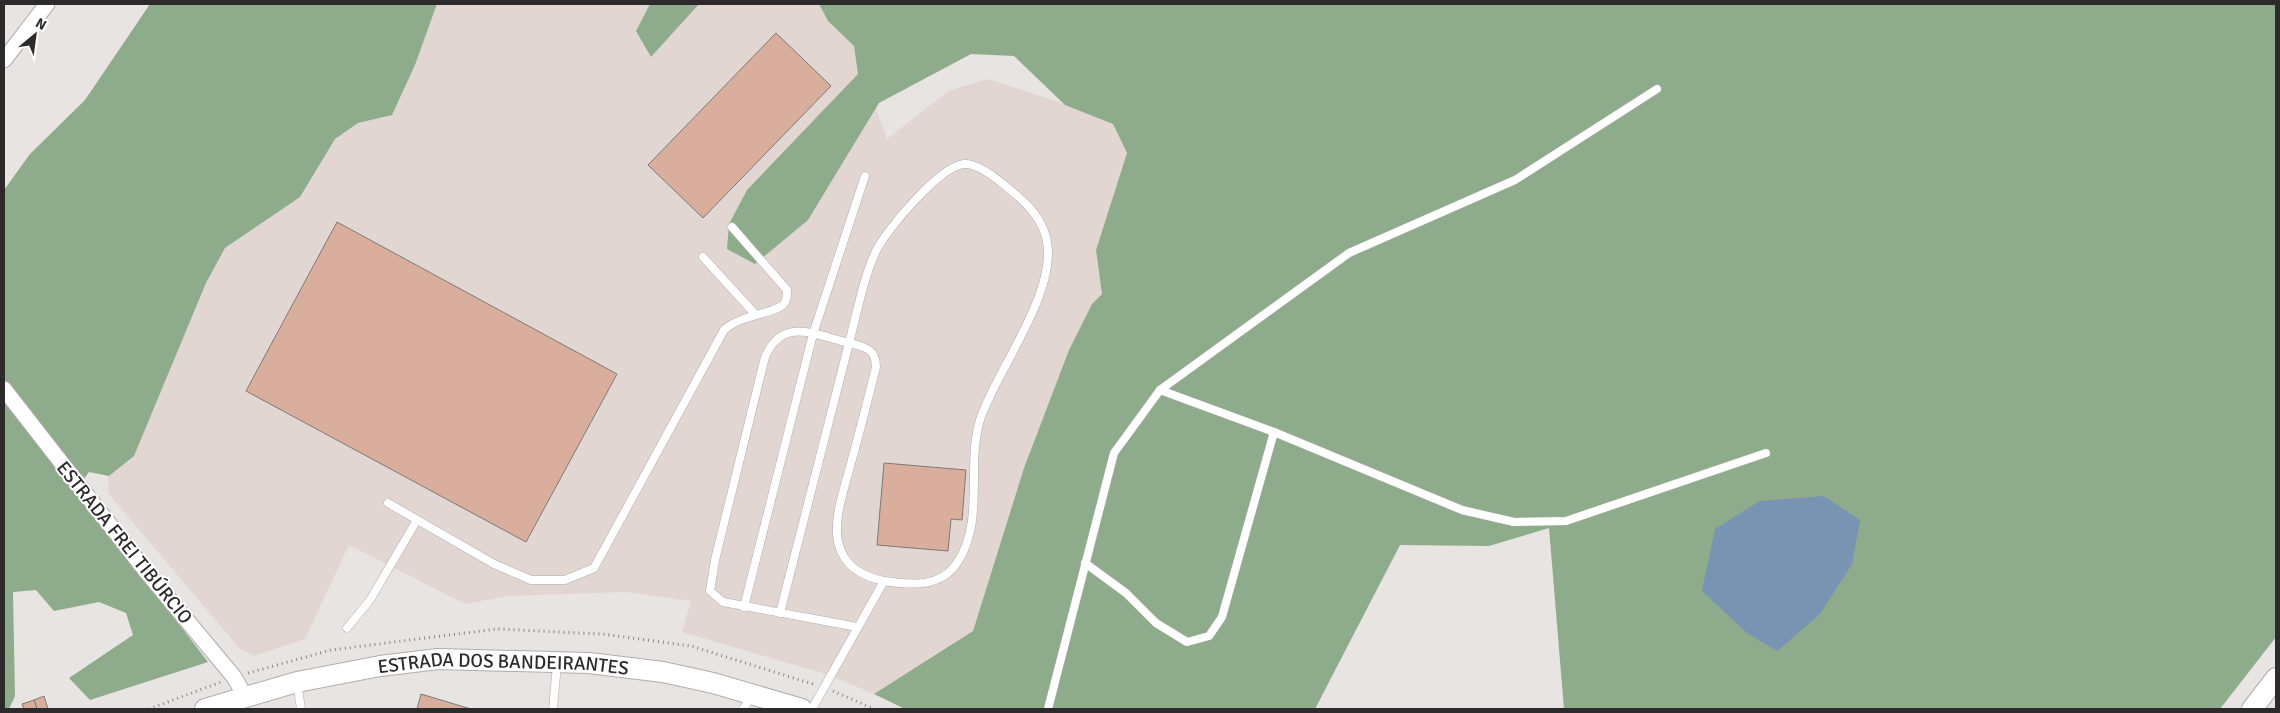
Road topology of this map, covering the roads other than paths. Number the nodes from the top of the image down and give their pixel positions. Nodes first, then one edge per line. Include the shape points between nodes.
1 (47, 4) edge
2 (4, 60) edge
3 (1657, 89) dead end
4 (865, 176) dead end
5 (732, 227) dead end
6 (703, 257) dead end
7 (756, 314) junction
8 (813, 334) junction
9 (849, 342) junction
10 (4, 389) edge
11 (1160, 390) junction
12 (1274, 432) junction
13 (1766, 453) dead end
14 (388, 503) dead end
15 (417, 520) junction
16 (1085, 563) junction
17 (884, 581) junction
18 (744, 607) junction
19 (780, 613) junction
20 (857, 627) junction
21 (347, 628) dead end
22 (557, 662) junction
23 (2276, 678) edge
24 (297, 682) junction
25 (245, 696) junction
26 (748, 702) edge
27 (211, 708) edge
28 (301, 709) edge
29 (553, 709) edge
30 (802, 709) edge
31 (812, 709) edge
32 (1048, 709) edge
33 (2252, 709) edge

1 - 2 street
3 - 11 lane via 1515,180 1349,253
4 - 8 lane
5 - 7 lane via 787,290 781,307
6 - 7 lane
7 - 15 lane via 733,322 724,330 594,568 565,580 531,580 494,564
8 - 9 lane
8 - 18 lane
8 - 18 lane via 785,332 771,343 765,357 710,583 710,592 717,599
9 - 17 lane via 871,350 876,357 876,367 842,498 837,530 839,543 853,568 867,577
9 - 17 lane via 879,245 904,211 943,175 963,164 974,165 1019,197 1038,217 1048,252 1044,282 977,428 972,509 965,547 946,575 929,583 911,585
9 - 19 lane
10 - 25 street, ESTRADA FREI TIBÚRCIO via 145,570 234,677
11 - 12 lane
11 - 16 lane via 1114,453
12 - 13 lane via 1462,510 1514,522 1566,521
12 - 16 lane via 1222,617 1209,636 1187,642 1156,624 1126,593
14 - 15 lane
15 - 21 lane via 370,600
16 - 32 lane
17 - 20 lane
18 - 19 lane
19 - 20 lane
20 - 31 lane
22 - 24 main road, ESTRADA DOS BANDEIRANTES via 438,659
22 - 26 main road, ESTRADA DOS BANDEIRANTES via 663,672
22 - 29 lane
23 - 33 main road
24 - 25 main road, ESTRADA DOS BANDEIRANTES
24 - 28 lane
25 - 27 main road, ESTRADA DOS BANDEIRANTES
26 - 30 main road, ESTRADA DOS BANDEIRANTES

